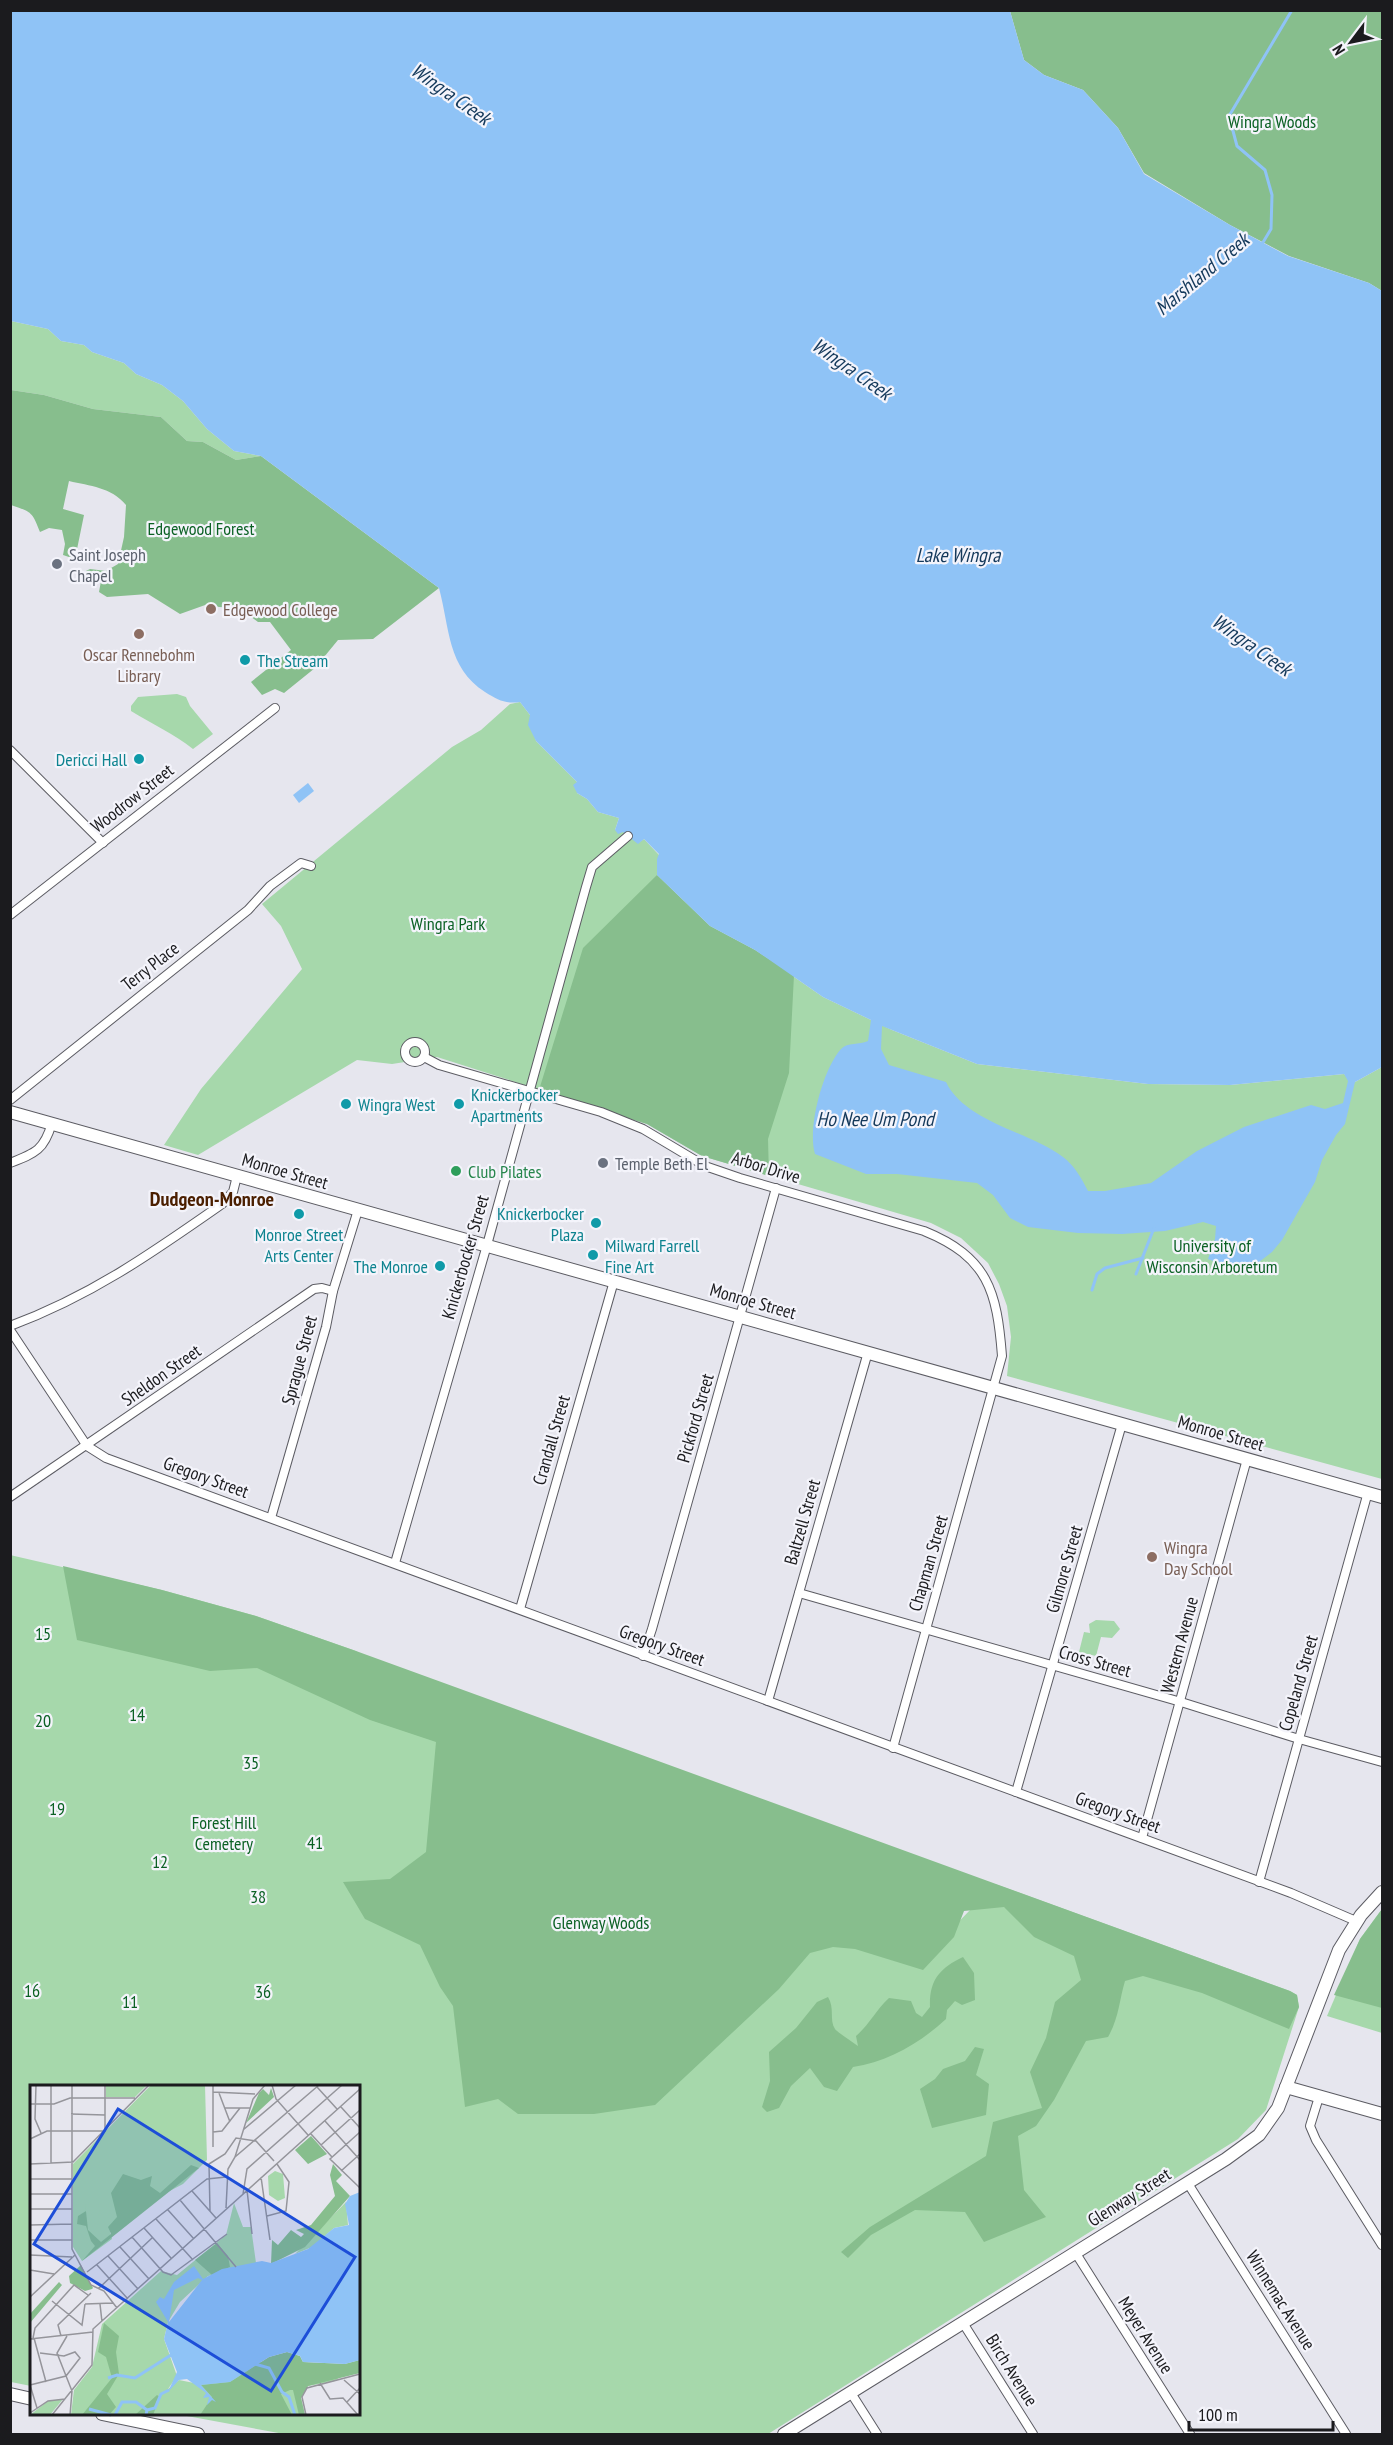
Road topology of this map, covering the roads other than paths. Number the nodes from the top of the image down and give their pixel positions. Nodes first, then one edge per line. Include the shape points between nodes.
1 (275, 708) dead end
2 (10, 750) edge
3 (628, 836) dead end
4 (103, 843) junction
5 (311, 866) dead end
6 (10, 915) edge
7 (424, 1058) dead end
8 (528, 1092) junction
9 (10, 1100) edge
10 (10, 1112) edge
11 (52, 1123) junction
12 (10, 1163) edge
13 (237, 1176) junction
14 (776, 1188) junction
15 (358, 1210) junction
16 (487, 1245) junction
17 (614, 1281) junction
18 (333, 1291) junction
19 (740, 1316) junction
20 (10, 1328) edge
21 (868, 1352) junction
22 (994, 1388) junction
23 (1122, 1424) junction
24 (87, 1446) junction
25 (1247, 1459) junction
26 (1368, 1492) junction
27 (10, 1497) edge
28 (1383, 1497) edge
29 (271, 1518) junction
30 (395, 1563) junction
31 (799, 1593) junction
32 (520, 1609) junction
33 (926, 1629) junction
34 (643, 1656) junction
35 (1053, 1666) junction
36 (768, 1701) junction
37 (1181, 1702) junction
38 (1299, 1739) junction
39 (893, 1748) junction
40 (1383, 1762) edge
41 (1016, 1792) junction
42 (1142, 1838) junction
43 (1259, 1882) junction
44 (1383, 1892) edge
45 (1356, 1921) junction
46 (1286, 2087) junction
47 (1319, 2097) junction
48 (1383, 2115) edge
49 (1187, 2182) junction
50 (1383, 2245) edge
51 (1075, 2252) junction
52 (963, 2323) junction
53 (850, 2393) junction
54 (10, 2394) edge
55 (30, 2398) edge
56 (107, 2415) edge
57 (198, 2434) edge
58 (784, 2434) edge
59 (877, 2434) edge
60 (1033, 2434) edge
61 (1190, 2434) edge
62 (1346, 2434) edge

1 - 4 street, Woodrow Street
2 - 4 street
3 - 8 street, Knickerbocker Street via 592,867
4 - 6 street, Woodrow Street
5 - 9 street, Terry Place via 301,863 270,885 248,910
7 - 8 street, Arbor Drive
8 - 14 street, Arbor Drive via 611,1116 643,1129 705,1166
8 - 16 street, Knickerbocker Street
10 - 11 main road, Monroe Street
11 - 12 street via 42,1147
11 - 13 main road, Monroe Street
13 - 15 main road, Monroe Street
13 - 20 street via 233,1192 222,1204 136,1263 62,1306
14 - 19 street, Pickford Street
14 - 22 street, Arbor Drive via 924,1232 962,1251 987,1281 1000,1318 1002,1356
15 - 16 main road, Monroe Street
15 - 18 street, Sprague Street
16 - 17 main road, Monroe Street
16 - 30 street, Knickerbocker Street
17 - 19 main road, Monroe Street
17 - 32 street, Crandall Street
18 - 24 street, Sheldon Street via 314,1289
18 - 29 street, Sprague Street
19 - 21 main road, Monroe Street
19 - 34 street, Pickford Street
20 - 24 street, Gregory Street
21 - 22 main road, Monroe Street
21 - 31 street, Baltzell Street
22 - 23 main road, Monroe Street
22 - 33 street, Chapman Street
23 - 25 main road, Monroe Street
23 - 35 street, Gilmore Street
24 - 27 street, Sheldon Street
24 - 29 street, Gregory Street via 106,1458
25 - 26 main road, Monroe Street
25 - 37 street, Western Avenue
26 - 28 main road, Monroe Street
26 - 38 street, Copeland Street
29 - 30 street, Gregory Street
30 - 32 street, Gregory Street
31 - 33 street, Cross Street
31 - 36 street, Baltzell Street
32 - 34 street, Gregory Street
33 - 35 street, Cross Street
33 - 39 street, Chapman Street
34 - 36 street, Gregory Street
35 - 37 street, Cross Street
35 - 41 street, Gilmore Street
36 - 39 street, Gregory Street
37 - 38 street, Cross Street
37 - 42 street, Western Avenue
38 - 40 street, Cross Street
38 - 43 street, Copeland Street
39 - 41 street, Gregory Street
41 - 42 street, Gregory Street
42 - 43 street, Gregory Street
43 - 45 street, Gregory Street
44 - 45 main road, Glenway Street
45 - 46 main road, Glenway Street via 1322,1989
46 - 47 main road
46 - 49 main road, Glenway Street via 1278,2108 1259,2135
47 - 48 main road
47 - 50 street via 1310,2126
49 - 51 main road, Glenway Street
49 - 62 street, Winnemac Avenue
51 - 52 main road, Glenway Street
51 - 61 street, Meyer Avenue
52 - 53 main road, Glenway Street
52 - 60 street, Birch Avenue
53 - 58 main road, Glenway Street
53 - 59 street
54 - 55 main road
56 - 57 main road

